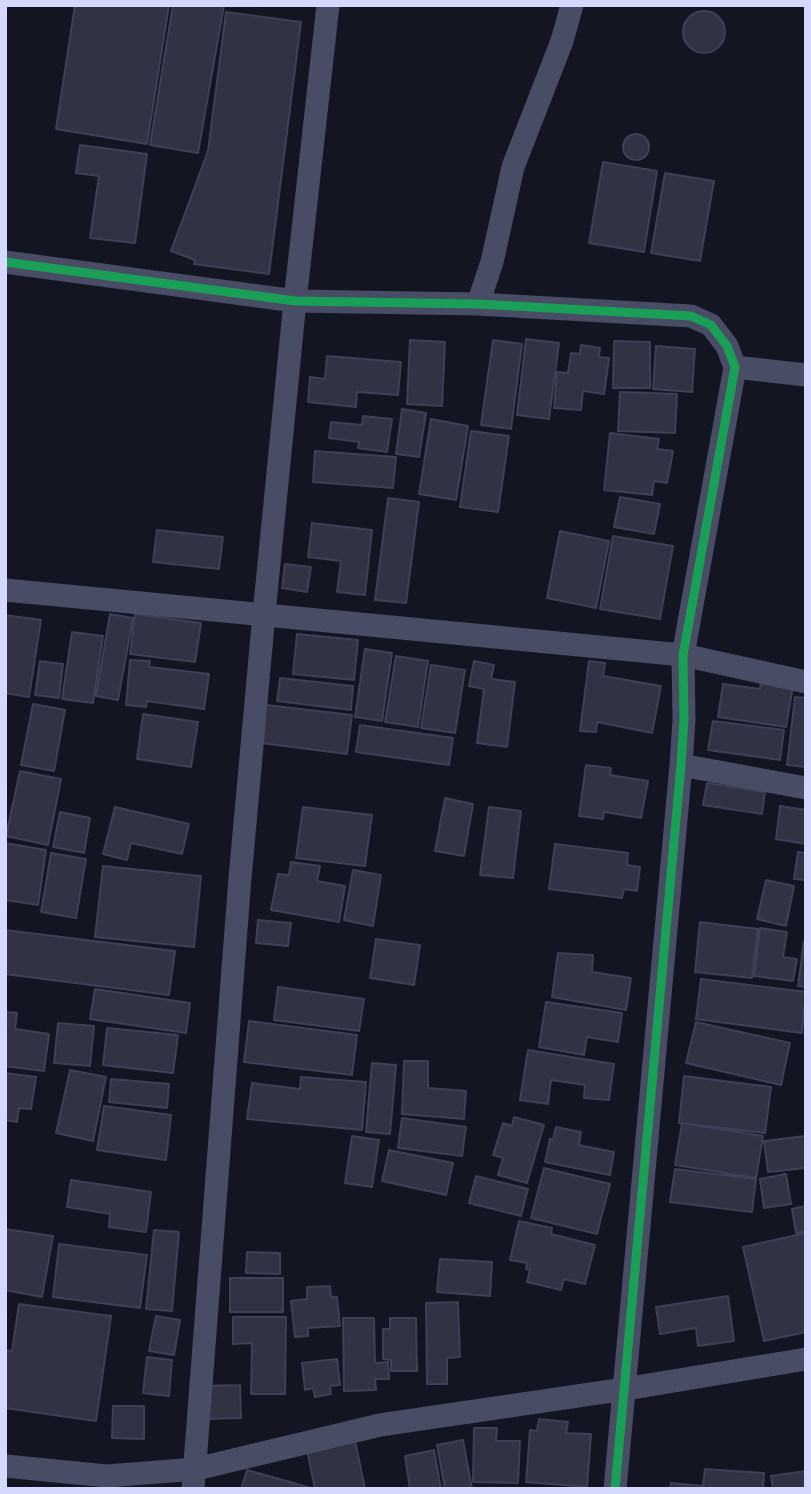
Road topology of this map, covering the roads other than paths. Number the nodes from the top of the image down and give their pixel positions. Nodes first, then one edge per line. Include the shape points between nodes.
1 (328, 5) edge
2 (572, 5) edge
3 (5, 262) edge
4 (295, 301) junction
5 (478, 304) junction
6 (735, 367) junction
7 (806, 375) edge
8 (5, 590) edge
9 (264, 614) junction
10 (682, 655) junction
11 (806, 682) edge
12 (681, 765) junction
13 (806, 788) edge
14 (806, 1359) edge
15 (625, 1389) junction
16 (5, 1466) edge
17 (194, 1479) edge
18 (615, 1489) edge

1 - 4 street
2 - 5 street via 513,167
3 - 4 street
4 - 5 street
4 - 9 street
5 - 6 street via 691,316 711,326 727,346
6 - 7 street
6 - 10 street
8 - 9 street
9 - 10 street
9 - 17 street
10 - 11 street
10 - 12 street
12 - 13 street
12 - 15 street
14 - 15 street
15 - 17 street via 380,1424
15 - 18 street
16 - 17 street

